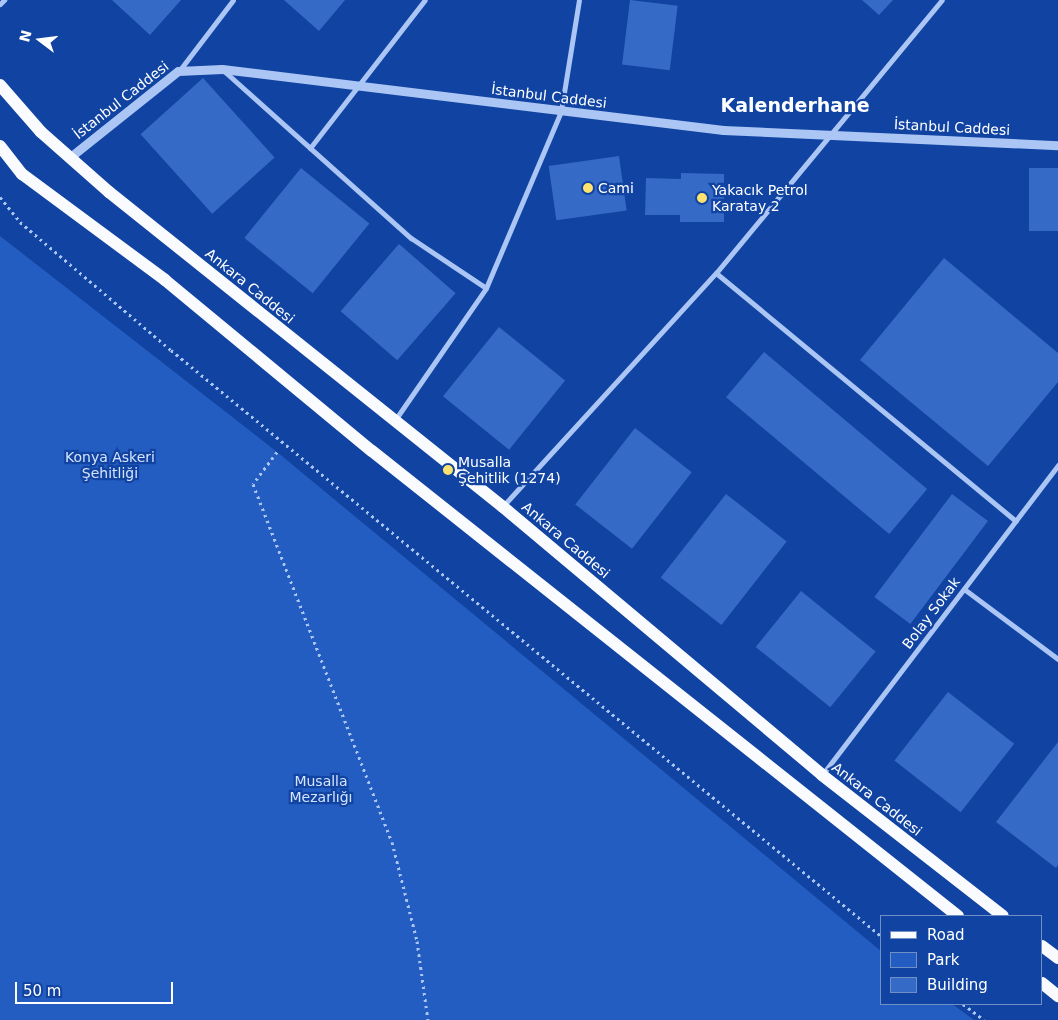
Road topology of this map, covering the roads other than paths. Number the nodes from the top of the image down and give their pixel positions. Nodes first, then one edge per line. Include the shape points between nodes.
1 (4, 0) edge
2 (233, 0) edge
3 (425, 0) edge
4 (579, 0) edge
5 (942, 0) edge
6 (0, 4) edge
7 (222, 69) junction
8 (178, 71) junction
9 (0, 85) edge
10 (358, 88) junction
11 (561, 111) junction
12 (830, 135) junction
13 (0, 146) edge
14 (1058, 146) edge
15 (310, 148) junction
16 (69, 158) junction
17 (716, 273) junction
18 (486, 288) junction
19 (395, 421) junction
20 (1058, 464) edge
21 (503, 507) junction
22 (1016, 521) junction
23 (964, 589) junction
24 (1058, 659) edge
25 (822, 775) junction
26 (957, 915) edge
27 (1003, 915) edge
28 (1043, 947) edge
29 (1058, 958) edge
30 (1043, 984) edge
31 (1058, 996) edge

1 - 6 street
2 - 8 street
3 - 10 street
4 - 11 street
5 - 12 street
7 - 8 street, İstanbul Caddesi
7 - 10 street, İstanbul Caddesi
7 - 15 street
8 - 16 street, İstanbul Caddesi
9 - 16 main road, Ankara Caddesi
10 - 11 street, İstanbul Caddesi
10 - 15 street
11 - 12 street, İstanbul Caddesi via 723,130
11 - 18 street
12 - 14 street, İstanbul Caddesi
12 - 17 street
13 - 26 main road via 22,174 165,280 372,452
15 - 18 street via 411,238
16 - 19 main road, Ankara Caddesi
17 - 21 street
17 - 22 street
18 - 19 street
19 - 21 main road, Ankara Caddesi
20 - 22 street, Bolay Sokak
21 - 25 main road, Ankara Caddesi
22 - 23 street, Bolay Sokak
23 - 24 street
23 - 25 street, Bolay Sokak
25 - 27 main road, Ankara Caddesi
28 - 29 main road
30 - 31 main road

